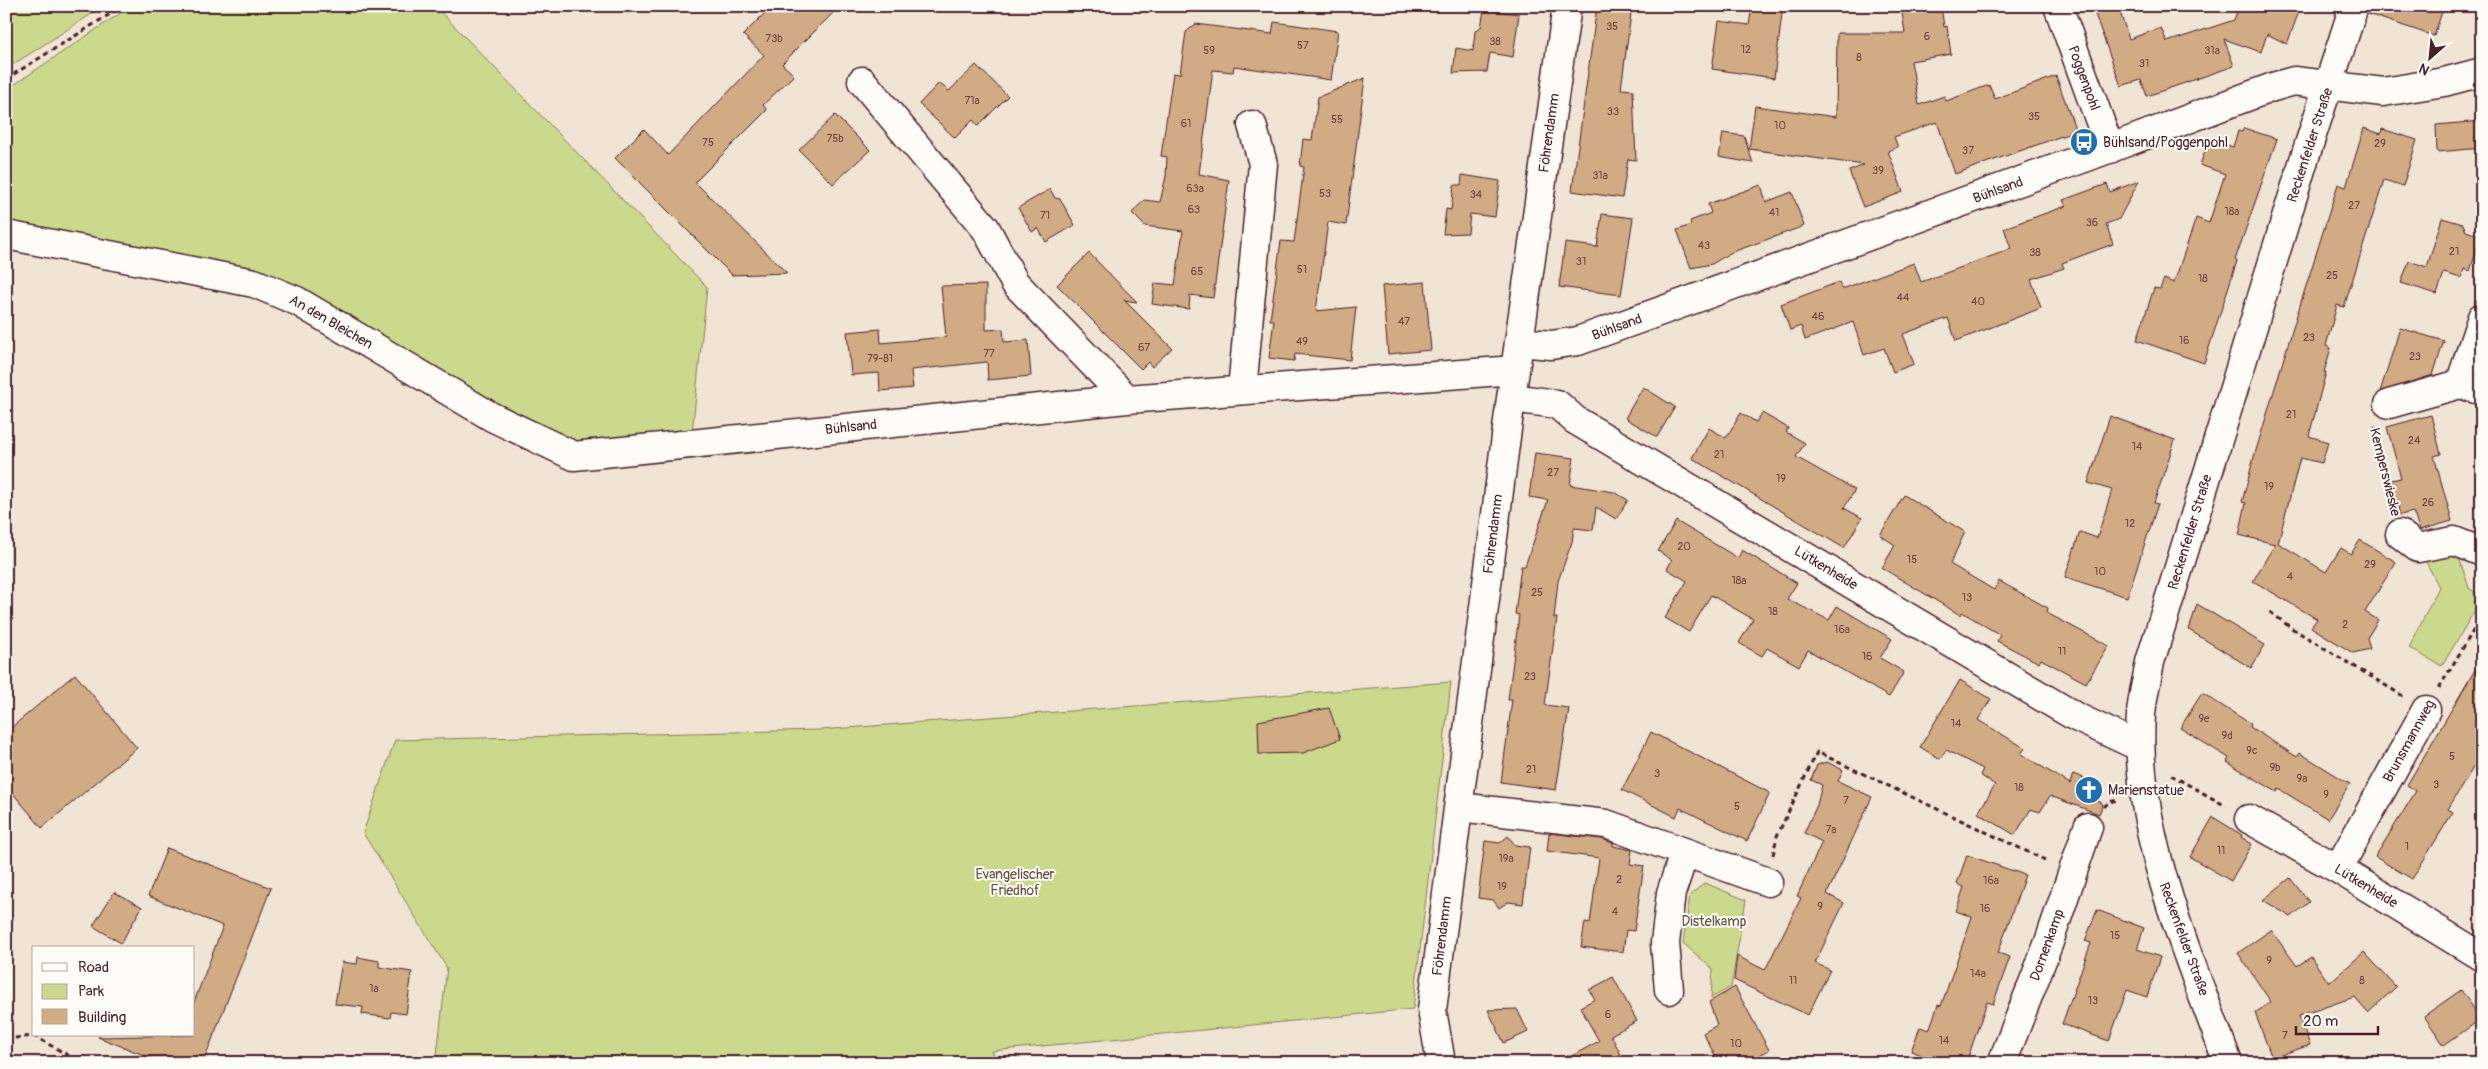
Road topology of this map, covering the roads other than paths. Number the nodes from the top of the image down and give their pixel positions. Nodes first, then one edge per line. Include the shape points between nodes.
1 (1566, 6) edge
2 (2058, 6) edge
3 (2354, 6) edge
4 (2482, 72) edge
5 (862, 82) dead end
6 (2330, 86) junction
7 (1252, 125) dead end
8 (2110, 149) junction
9 (6, 235) edge
10 (2482, 317) edge
11 (1519, 342) junction
12 (1515, 370) junction
13 (2471, 387) edge
14 (1242, 390) junction
15 (1511, 398) junction
16 (1127, 399) junction
17 (2389, 404) road end
18 (574, 456) joint
19 (2400, 534) road end
20 (2482, 552) edge
21 (2426, 710) road end
22 (2140, 747) junction
23 (1459, 806) junction
24 (2248, 819) road end
25 (2088, 827) road end
26 (1684, 854) junction
27 (2338, 869) junction
28 (1768, 882) road end
29 (2482, 957) edge
30 (1669, 990) dead end
31 (1442, 1063) edge
32 (2002, 1063) edge
33 (2228, 1063) edge

1 - 11 street, Föhrendamm
2 - 8 street, Poggenpohl
3 - 6 street, Reckenfelder Straße
4 - 6 street, Bühlsand via 2383,92
5 - 16 street via 986,229 1015,282
6 - 8 street, Bühlsand via 2294,81 2273,87
6 - 22 street, Reckenfelder Straße via 2303,162 2150,662 2141,714
7 - 14 street via 1263,164
8 - 11 street, Bühlsand via 1578,341 1551,346
9 - 18 street, An den Bleichen via 254,284 297,300 492,416
10 - 13 street
11 - 12 street, Föhrendamm
12 - 14 street, Bühlsand
12 - 15 street, Föhrendamm
13 - 17 street
14 - 16 street, Bühlsand
15 - 22 street, Lütkenheide via 1557,404 1576,420 2076,717
15 - 23 street, Föhrendamm
16 - 18 street, Bühlsand
19 - 20 street, Kemperswieske via 2418,548 2454,541
21 - 27 street, Brunsmannweg
22 - 33 street, Reckenfelder Straße via 2144,795 2159,869
23 - 26 street via 1606,824
23 - 31 street, Föhrendamm via 1432,1010
24 - 27 street, Lütkenheide
25 - 32 street, Dornenkamp via 2049,942
26 - 28 street
26 - 30 street via 1670,894 1665,943
27 - 29 street, Lütkenheide

